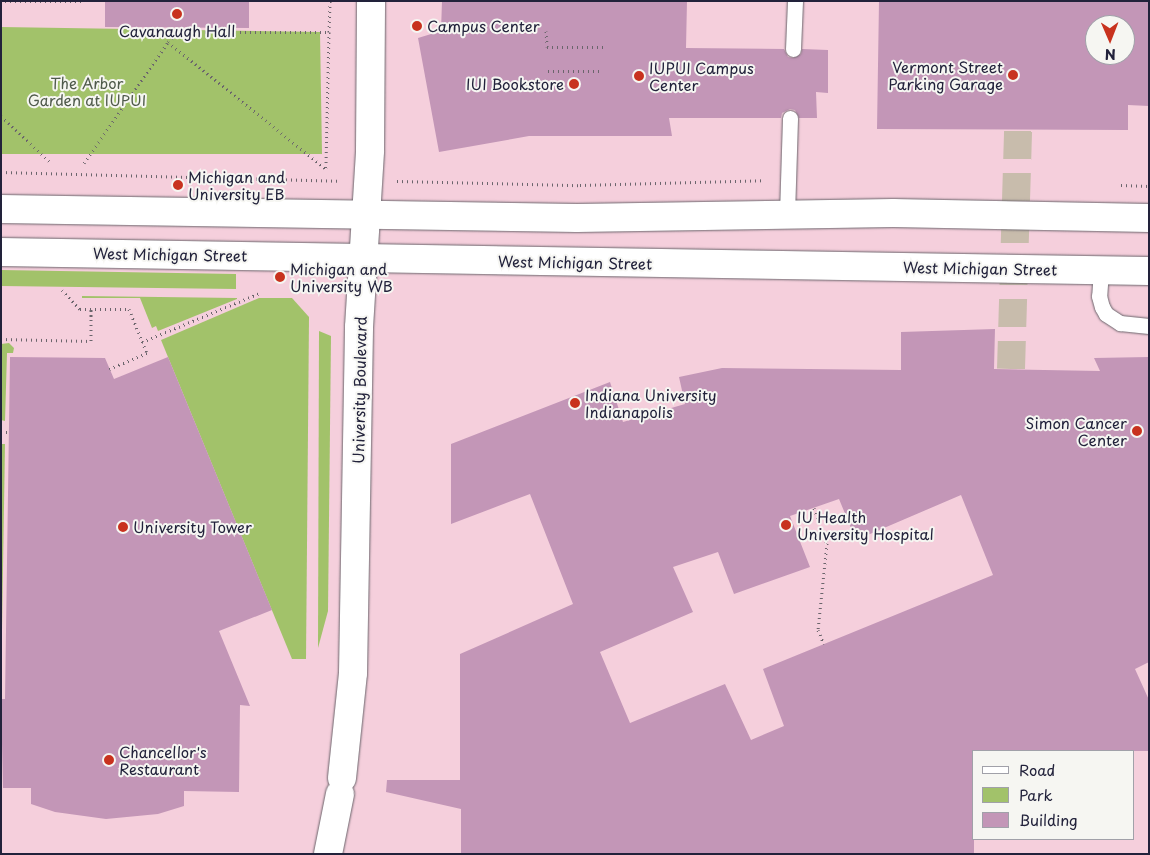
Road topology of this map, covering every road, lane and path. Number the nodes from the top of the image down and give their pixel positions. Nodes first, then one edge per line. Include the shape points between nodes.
1 (5, 1) edge
2 (14, 1) edge
3 (85, 1) edge
4 (330, 1) edge
5 (371, 1) edge
6 (795, 1) edge
7 (546, 31) dead end
8 (329, 32) junction
9 (168, 42) junction
10 (603, 47) dead end
11 (793, 49) dead end
12 (548, 71) dead end
13 (603, 71) dead end
14 (1, 116) edge
15 (790, 118) dead end
16 (51, 163) dead end
17 (84, 163) dead end
18 (1, 172) edge
19 (756, 180) dead end
20 (335, 181) dead end
21 (402, 181) dead end
22 (1, 209) edge
23 (366, 214) junction
24 (787, 214) junction
25 (1149, 218) edge
26 (1, 252) edge
27 (363, 258) junction
28 (1101, 270) junction
29 (1149, 271) edge
30 (62, 290) dead end
31 (260, 293) dead end
32 (92, 309) junction
33 (1149, 326) edge
34 (1, 339) edge
35 (142, 342) junction
36 (109, 369) dead end
37 (1, 432) edge
38 (9, 432) dead end
39 (814, 508) dead end
40 (824, 644) dead end
41 (328, 854) edge

1 - 2 path
2 - 3 path
4 - 8 path
5 - 23 main road, University Boulevard
6 - 11 lane
7 - 10 path via 546,47
8 - 9 path via 180,32
8 - 9 path via 326,168
9 - 17 path
12 - 13 path
14 - 16 path
15 - 24 lane
18 - 20 path
19 - 21 path via 580,185
22 - 23 main road
23 - 24 main road via 577,218
23 - 27 main road, University Boulevard
24 - 25 main road
26 - 27 main road, West Michigan Street
27 - 28 main road, West Michigan Street
27 - 41 main road, University Boulevard via 353,673 341,786
28 - 29 main road, West Michigan Street
28 - 33 lane via 1099,296 1106,314 1120,323
30 - 32 path via 80,309
31 - 35 path
32 - 34 path via 91,340
32 - 35 path via 129,309
35 - 36 path via 147,354
37 - 38 path
39 - 40 path via 827,543 818,630

